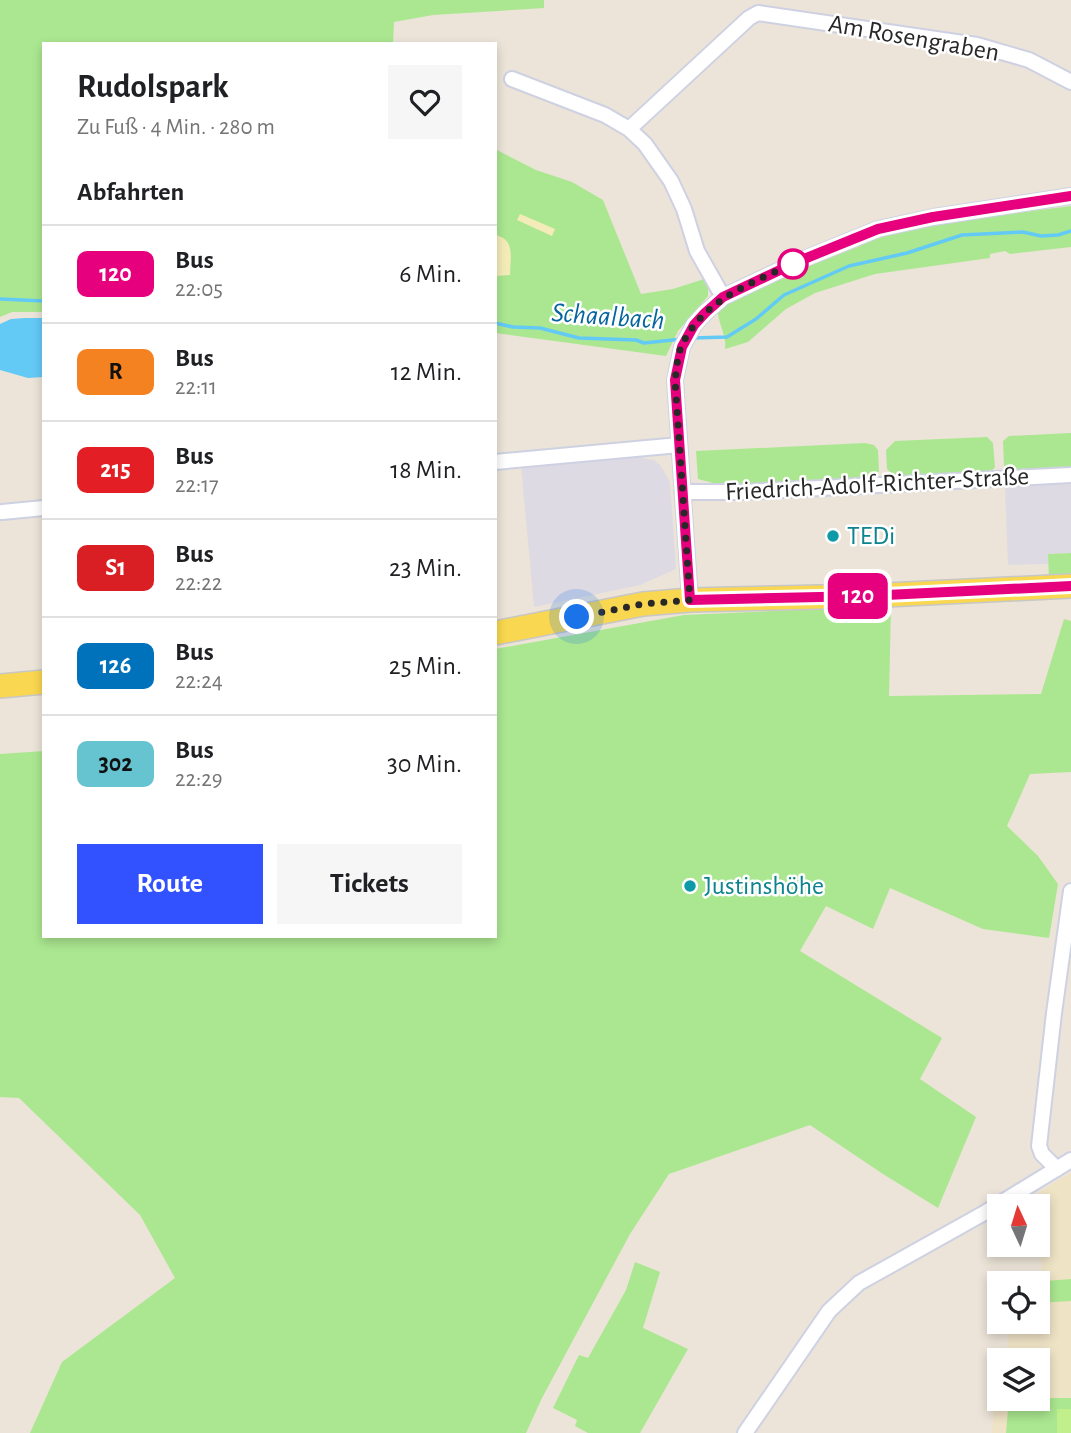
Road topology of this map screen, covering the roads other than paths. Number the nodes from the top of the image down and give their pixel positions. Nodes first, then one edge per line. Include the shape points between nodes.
1 (512, 79) dead end
2 (1071, 82) edge
3 (629, 129) junction
4 (1071, 196) edge
5 (723, 297) junction
6 (679, 445) junction
7 (497, 462) edge
8 (1071, 475) edge
9 (682, 492) junction
10 (42, 508) edge
11 (2, 512) edge
12 (1071, 586) edge
13 (690, 600) junction
14 (497, 633) edge
15 (42, 682) edge
16 (0, 686) edge
17 (1071, 891) edge
18 (1071, 1160) edge
19 (1057, 1169) junction
20 (745, 1433) edge

1 - 3 street
2 - 3 street, Am Rosengraben via 1029,60 977,45 758,13
3 - 5 street via 671,181 697,251
4 - 5 street via 878,229
5 - 6 street via 694,325 682,347 675,380
6 - 7 street
6 - 9 street
8 - 9 street, Friedrich-Adolf-Richter-Straße
9 - 13 street
10 - 11 street
12 - 13 main road
13 - 14 main road via 643,604
15 - 16 main road
17 - 19 street via 1039,1146
18 - 19 street
19 - 20 street via 859,1283 830,1311

